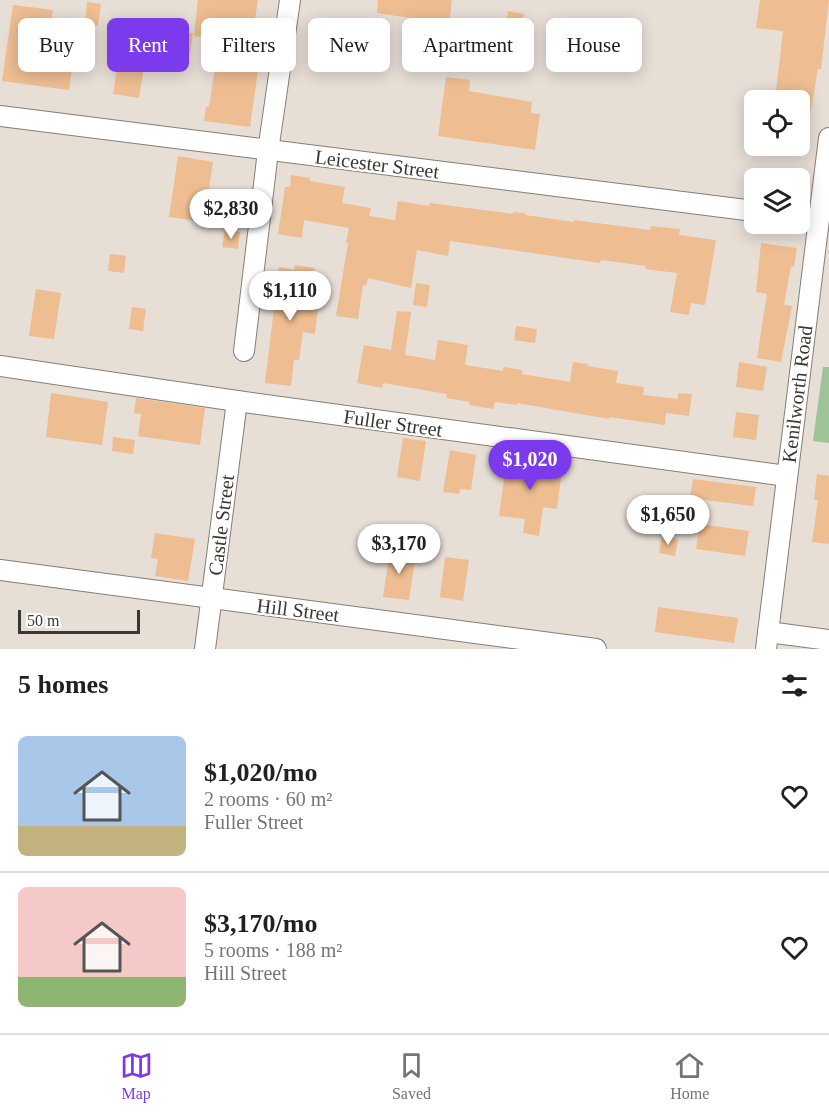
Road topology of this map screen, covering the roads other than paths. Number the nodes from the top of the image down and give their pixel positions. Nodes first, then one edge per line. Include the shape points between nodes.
1 (290, 0) edge
2 (0, 116) edge
3 (829, 138) edge
4 (268, 151) junction
5 (744, 210) edge
6 (810, 214) edge
7 (808, 234) edge
8 (244, 351) dead end
9 (0, 366) edge
10 (237, 401) junction
11 (787, 476) junction
12 (0, 570) edge
13 (212, 598) junction
14 (829, 640) edge
15 (766, 641) edge
16 (205, 649) edge
17 (596, 649) edge

1 - 4 street
2 - 4 street, Leicester Street
3 - 6 street, Kenilworth Road
4 - 5 street, Leicester Street
4 - 8 street
7 - 11 street, Kenilworth Road
9 - 10 street, Fuller Street
10 - 11 street, Fuller Street
10 - 13 street, Castle Street
11 - 15 street, Kenilworth Road
12 - 13 street, Hill Street
13 - 16 street, Castle Street
13 - 17 street, Hill Street
14 - 15 street

